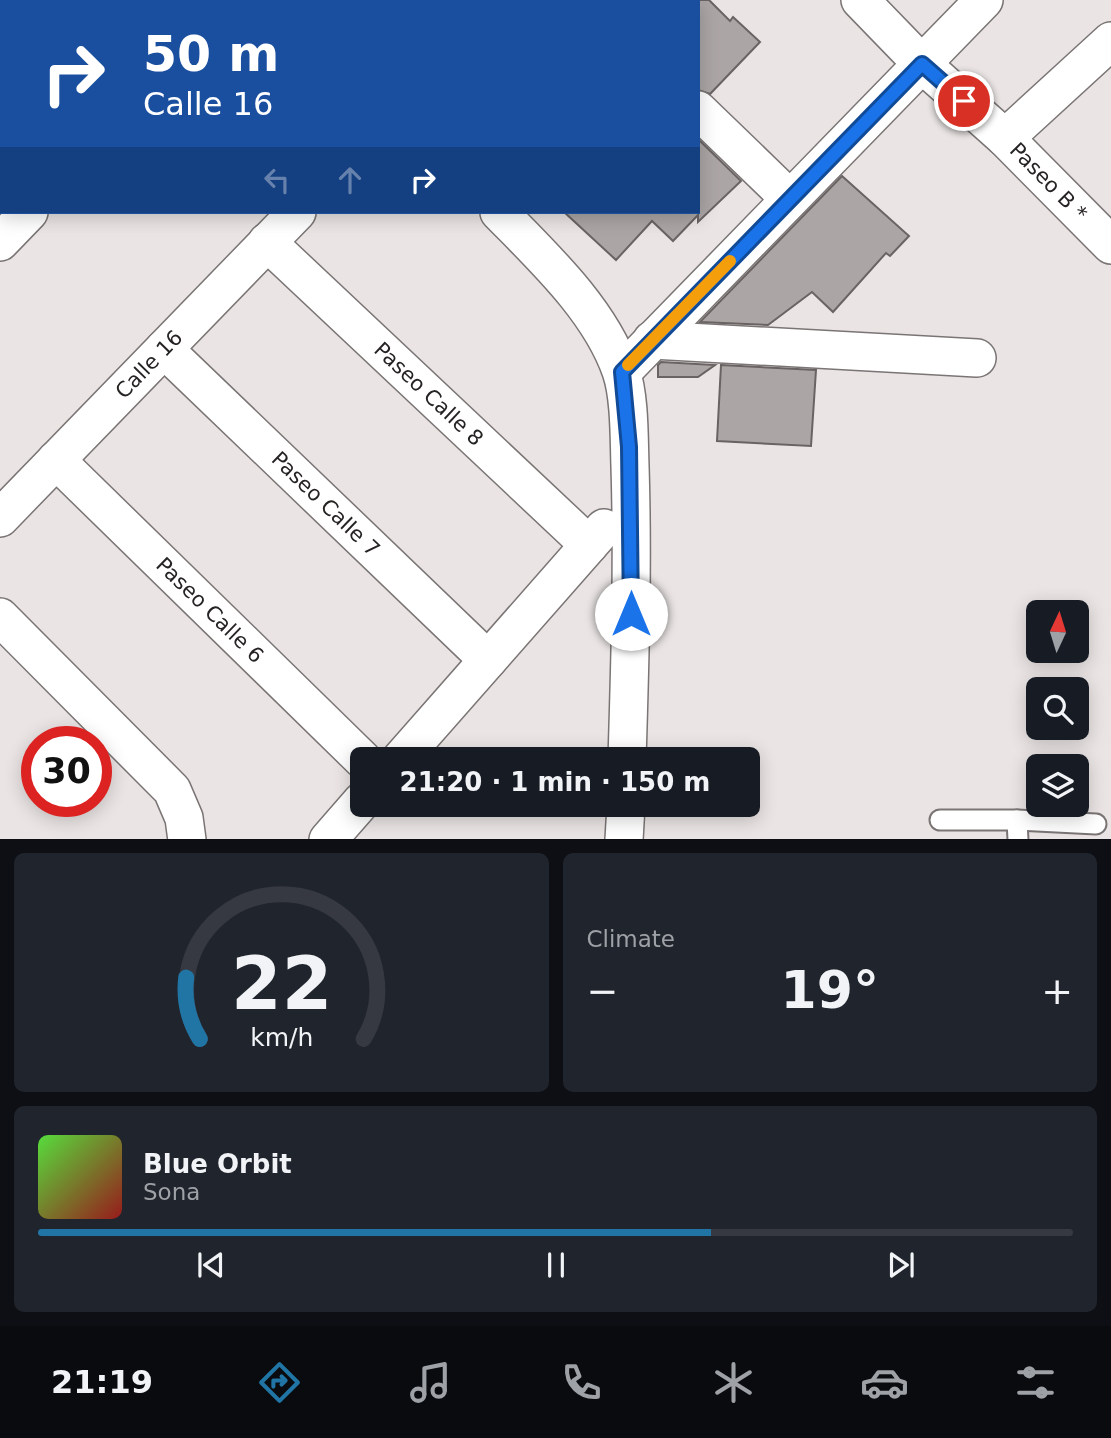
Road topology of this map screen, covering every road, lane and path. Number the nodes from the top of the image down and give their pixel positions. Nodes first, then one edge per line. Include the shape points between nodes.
1 (860, 0) edge
2 (984, 0) edge
3 (1111, 41) edge
4 (922, 64) junction
5 (700, 112) edge
6 (1005, 138) junction
7 (790, 199) junction
8 (27, 214) edge
9 (295, 214) edge
10 (501, 214) edge
11 (0, 242) edge
12 (267, 242) junction
13 (1111, 245) edge
14 (652, 340) junction
15 (164, 349) junction
16 (977, 358) dead end
17 (622, 372) junction
18 (56, 460) junction
19 (631, 499) junction
20 (0, 519) edge
21 (589, 545) junction
22 (0, 617) edge
23 (488, 660) junction
24 (350, 747) edge
25 (411, 747) edge
26 (627, 747) edge
27 (350, 814) edge
28 (625, 817) edge
29 (940, 820) dead end
30 (1096, 824) dead end
31 (1017, 830) edge
32 (187, 839) edge
33 (328, 839) edge
34 (624, 839) edge

1 - 4 street, Paseo B *
2 - 4 street
3 - 6 street
4 - 6 street, Paseo B *
4 - 7 street
5 - 7 street
6 - 13 street, Paseo B *
7 - 14 street
8 - 11 street
9 - 12 street, Calle 16
10 - 17 street via 551,265 599,326
12 - 15 street, Calle 16
12 - 21 street, Paseo Calle 8
14 - 16 street
14 - 17 street
15 - 18 street, Calle 16
15 - 23 street, Paseo Calle 7
17 - 19 street
18 - 20 street, Calle 16
18 - 24 street, Paseo Calle 6
19 - 21 street
19 - 26 street
21 - 23 street
22 - 32 street via 172,790
23 - 25 street
27 - 33 street
28 - 34 street
29 - 31 lane
30 - 31 lane

